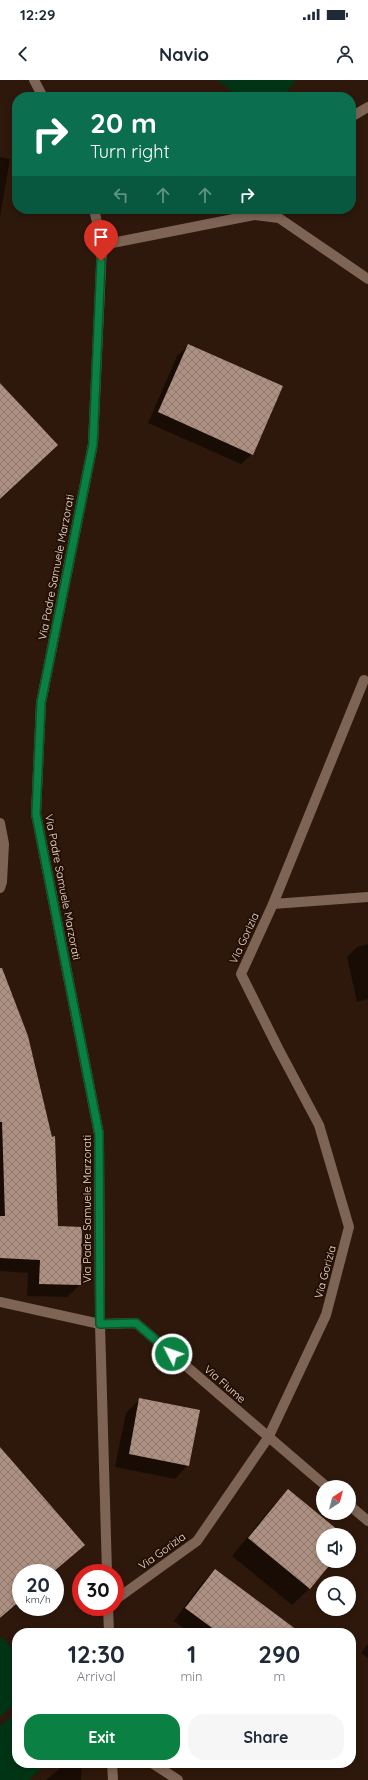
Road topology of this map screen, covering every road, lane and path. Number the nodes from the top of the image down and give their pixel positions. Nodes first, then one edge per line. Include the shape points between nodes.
1 (34, 80) edge
2 (40, 92) edge
3 (368, 107) edge
4 (356, 114) edge
5 (95, 214) edge
6 (280, 214) edge
7 (102, 245) junction
8 (368, 279) edge
9 (364, 680) dead end
10 (0, 823) edge
11 (0, 888) edge
12 (368, 897) edge
13 (273, 904) junction
14 (0, 1302) edge
15 (100, 1324) junction
16 (268, 1438) junction
17 (319, 1480) edge
18 (356, 1511) edge
19 (368, 1521) edge
20 (107, 1564) edge
21 (124, 1593) edge
22 (108, 1616) edge
23 (109, 1628) edge
24 (112, 1768) edge
25 (160, 1768) edge
26 (113, 1780) edge
27 (178, 1780) edge

1 - 2 street
3 - 4 street
5 - 7 street, Via Padre Samuele Marzorati
6 - 7 street via 254,215
6 - 8 street
7 - 15 street, Via Padre Samuele Marzorati via 93,444 41,703 36,814 99,1134
9 - 13 street, Via Gorizia
10 - 11 street via 4,844
12 - 13 street, Via Gorizia
13 - 16 street, Via Gorizia via 241,974 319,1126 349,1227 326,1315
14 - 15 street, Via Fiume
15 - 16 street, Via Fiume via 136,1323
15 - 20 street, Via Padre Samuele Marzorati
16 - 17 street, Via Fiume
16 - 21 street, Via Gorizia via 196,1541
18 - 19 street
22 - 23 street
24 - 26 street
25 - 27 street

